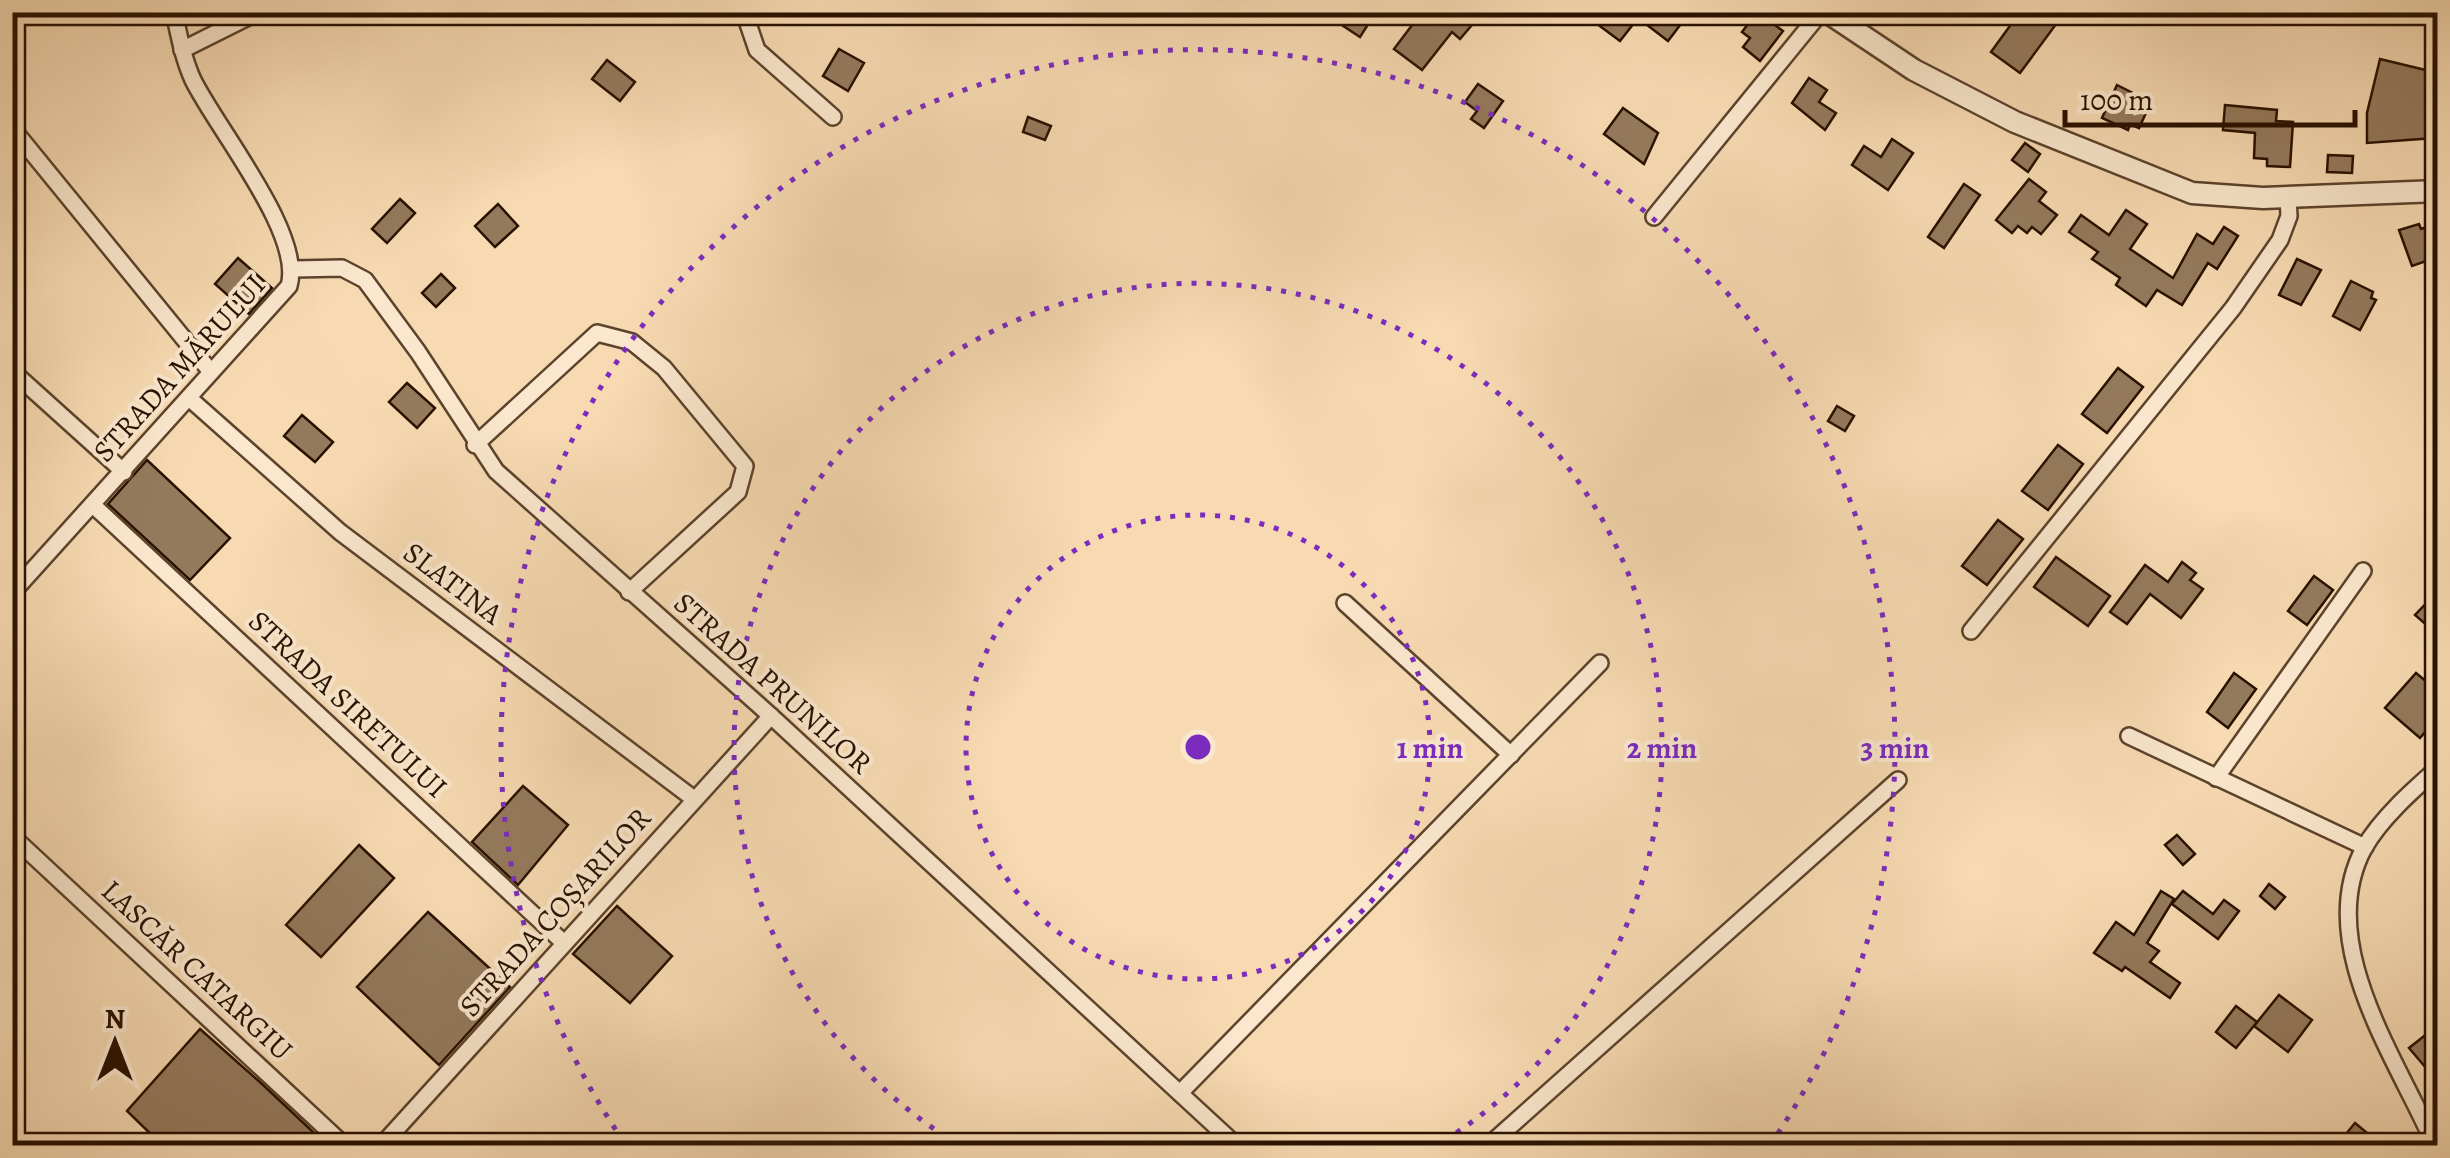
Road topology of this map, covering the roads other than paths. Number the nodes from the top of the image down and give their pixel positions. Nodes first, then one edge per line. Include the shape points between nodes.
1 (174, 12) edge
2 (258, 12) edge
3 (744, 12) edge
4 (1824, 12) edge
5 (182, 50) junction
6 (832, 117) dead end
7 (12, 128) edge
8 (2438, 190) edge
9 (2288, 198) junction
10 (1654, 218) dead end
11 (294, 270) junction
12 (12, 371) edge
13 (211, 372) junction
14 (189, 398) junction
15 (475, 445) junction
16 (124, 472) junction
17 (94, 506) junction
18 (2363, 572) dead end
19 (629, 592) junction
20 (12, 593) edge
21 (1345, 603) dead end
22 (1971, 631) dead end
23 (1600, 664) dead end
24 (771, 716) junction
25 (2130, 736) dead end
26 (1511, 756) junction
27 (2438, 768) edge
28 (2216, 778) junction
29 (1898, 780) dead end
30 (694, 799) junction
31 (12, 836) edge
32 (2365, 847) junction
33 (564, 943) junction
34 (1180, 1093) junction
35 (345, 1146) edge
36 (381, 1146) edge
37 (1237, 1146) edge
38 (1488, 1146) edge
39 (2435, 1146) edge

1 - 5 street, STRADA MĂRULUI
2 - 5 street
3 - 6 street via 757,50
4 - 9 street via 1914,70 2122,166 2192,193
4 - 10 street
5 - 11 street, STRADA MĂRULUI via 270,209
7 - 13 street
8 - 9 street
9 - 22 street via 2280,240 2234,308
11 - 13 street, STRADA MĂRULUI via 278,302
11 - 15 street, STRADA PRUNILOR via 342,268 365,280
12 - 16 street
13 - 14 street, STRADA MĂRULUI
14 - 16 street, STRADA MĂRULUI
14 - 30 street, SLATINA via 340,532
15 - 19 street, STRADA PRUNILOR
15 - 19 street via 597,333 632,342 664,368 745,466 738,492
16 - 17 street, STRADA MĂRULUI
17 - 20 street, STRADA MĂRULUI
17 - 33 street, STRADA SIRETULUI
18 - 28 street
19 - 24 street, STRADA PRUNILOR
21 - 26 street
23 - 26 street
24 - 30 street, STRADA COȘARILOR
24 - 34 street, STRADA PRUNILOR
25 - 28 street
26 - 34 street
27 - 32 street
28 - 32 street
29 - 38 street
30 - 33 street, STRADA COȘARILOR
31 - 35 street, LASCĂR CATARGIU
32 - 39 street via 2350,913 2358,974
33 - 36 street, STRADA COȘARILOR
34 - 37 street, STRADA PRUNILOR

